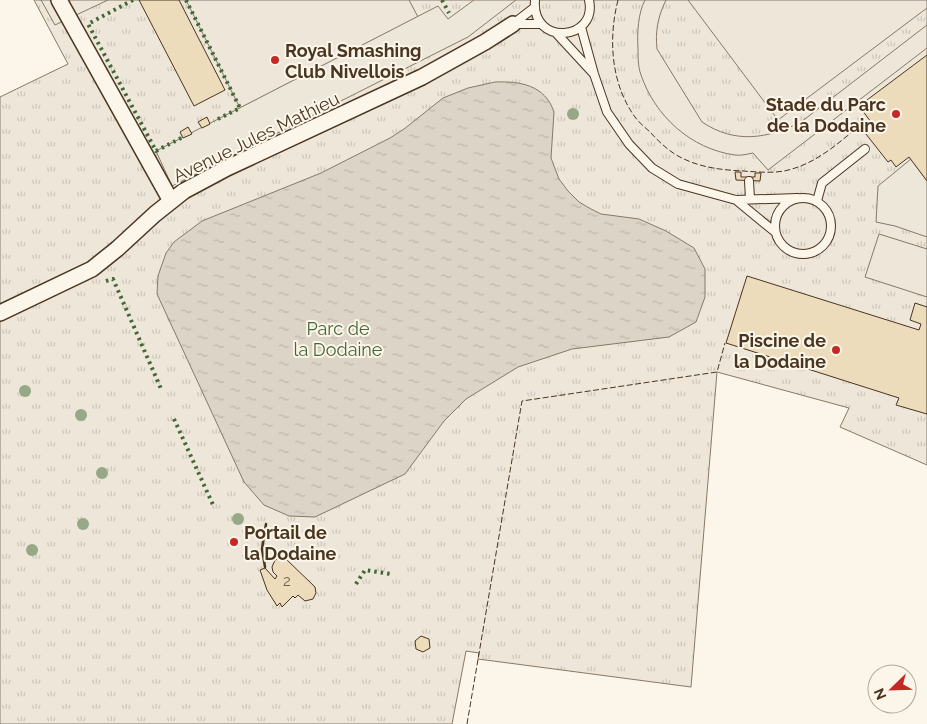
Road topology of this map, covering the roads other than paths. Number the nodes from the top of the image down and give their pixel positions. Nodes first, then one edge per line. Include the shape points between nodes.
1 (59, 0) edge
2 (590, 1) edge
3 (535, 3) edge
4 (513, 24) junction
5 (541, 24) junction
6 (581, 27) junction
7 (558, 34) junction
8 (594, 74) junction
9 (865, 149) dead end
10 (749, 177) dead end
11 (797, 198) junction
12 (750, 199) junction
13 (736, 200) junction
14 (171, 201) junction
15 (817, 201) junction
16 (775, 232) junction
17 (0, 313) edge

1 - 14 street
2 - 6 lane via 587,19
3 - 4 lane
3 - 5 lane
4 - 5 lane
4 - 14 street, Avenue Jules Mathieu via 422,77 227,168
5 - 7 lane
6 - 7 lane via 567,34
6 - 8 lane
7 - 8 lane
8 - 13 lane via 608,112 629,144 652,168 678,184
9 - 15 lane via 822,183
10 - 12 lane
11 - 12 lane
11 - 15 lane via 808,197
11 - 16 lane via 781,208 776,216
12 - 13 lane
13 - 16 lane
14 - 17 street, Avenue Jules Mathieu via 92,269
15 - 16 lane via 825,207 832,223 827,242 820,249 805,254 793,252 779,241

